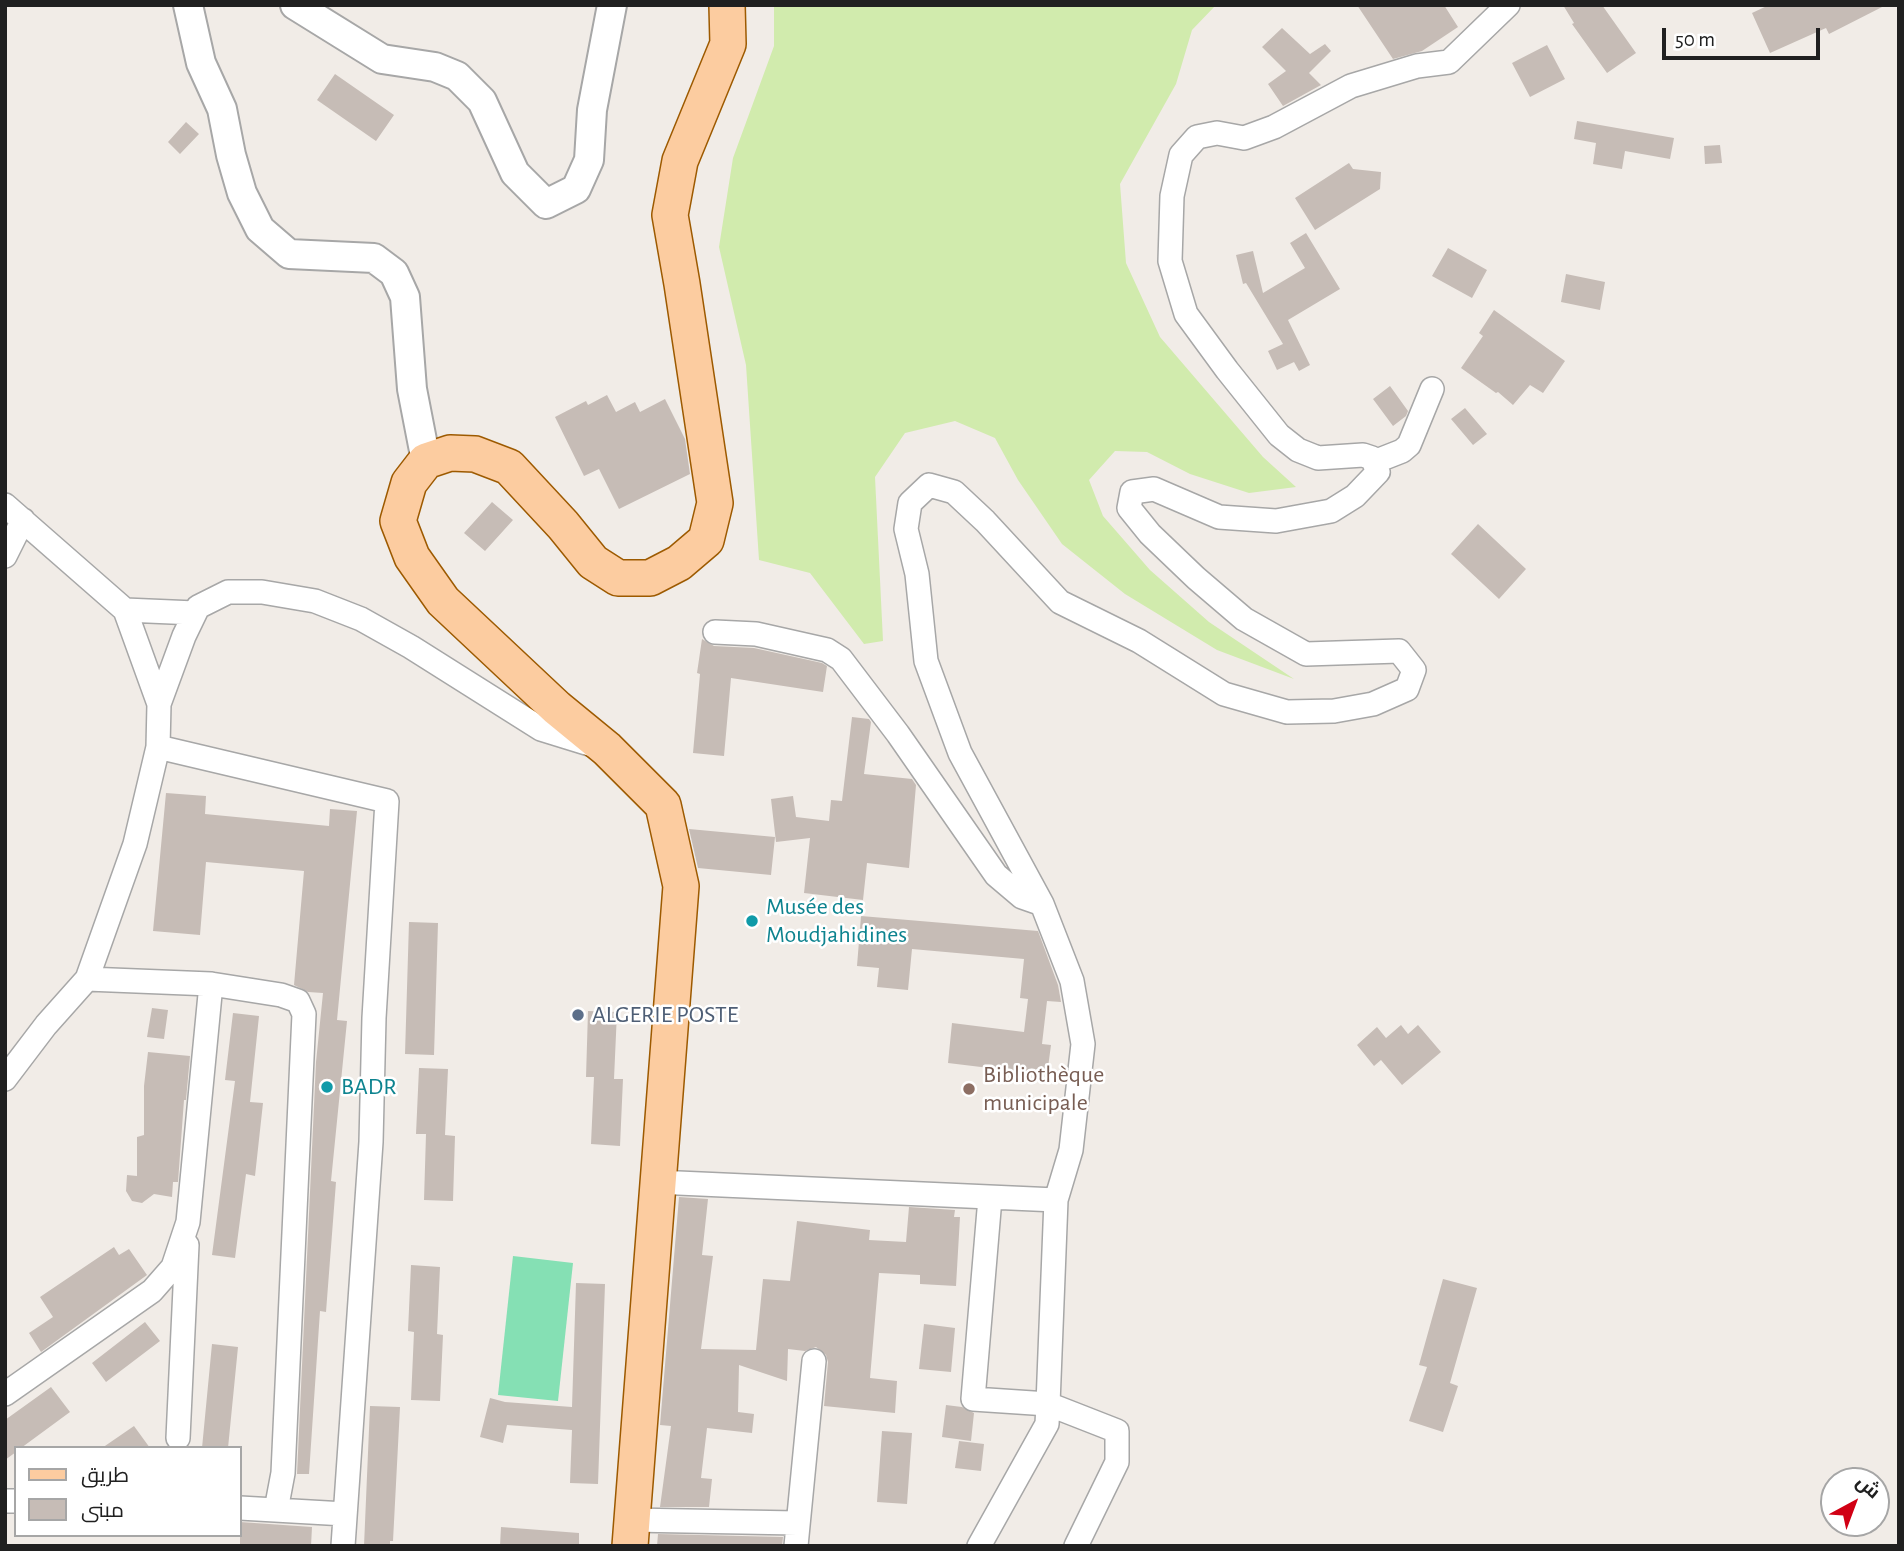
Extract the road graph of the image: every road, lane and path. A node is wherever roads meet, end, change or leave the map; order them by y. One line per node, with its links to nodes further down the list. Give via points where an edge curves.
1 (188, 5): 7 (street, via 201,63 222,109 242,193 260,229 289,254 374,258 394,273 405,297 412,389)
2 (295, 5): 3 (street, via 382,60 435,67 457,76 482,102 515,173 546,204 576,189 589,160 592,110)
3 (612, 5)
4 (727, 5): 7 (main road, via 728,44 680,161 670,215 715,503 706,540 679,563 650,578 618,578 593,562 509,467 475,454 450,453)
5 (1508, 5): 8 (street, via 1449,62 1417,66 1351,86 1244,138 1217,133 1197,137 1181,155 1172,196 1170,261 1186,314 1279,435 1298,450 1318,458 1363,455)
6 (1432, 389): 8 (street, via 1409,445)
7 (426, 461): 16 (main road, via 409,483 398,521 412,557 443,601 556,708)
8 (1374, 462): 17 (street, via 1378,472 1355,496 1331,511 1276,521 1219,517 1154,489 1132,492 1129,508 1150,534 1244,619 1306,654 1399,651 1415,670 1407,689 1373,704 1334,711 1287,712 1224,694 1139,642 1060,602 954,492 929,485 910,503 906,529 926,661 960,754)
9 (14, 513): 10 (street); 11 (street)
10 (5, 556)
11 (125, 610): 12 (street); 14 (street)
12 (195, 613): 14 (street); 16 (street, via 228,592 315,601 401,641 541,729)
13 (715, 632): 17 (street, via 756,634 827,650 841,659 996,875 1022,897)
14 (159, 704): 15 (street)
15 (158, 747): 18 (street, via 135,844); 31 (street, via 387,801 371,1142)
16 (607, 749): 21 (main road, via 663,805 681,886)
17 (1042, 904): 23 (street, via 1072,981 1083,1044 1071,1150)
18 (87, 979): 19 (street); 20 (street)
19 (211, 984): 24 (street); 30 (street, via 281,995 298,1002 304,1014 283,1473)
20 (5, 1079)
21 (656, 1182): 22 (street); 32 (main road)
22 (990, 1198): 23 (street); 27 (street, via 973,1399)
23 (1056, 1200): 27 (street)
24 (188, 1222): 26 (street, via 173,1267 152,1291); 28 (street)
25 (814, 1361): 33 (street)
26 (5, 1394)
27 (1048, 1404): 35 (street, via 1048,1424); 36 (street, via 1117,1431 1117,1462)
28 (178, 1438)
29 (242, 1508): 30 (street)
30 (276, 1510): 31 (street)
31 (345, 1514): 34 (street)
32 (630, 1533): 33 (street)
33 (796, 1535)
34 (343, 1546)
35 (979, 1546)
36 (1076, 1546)

